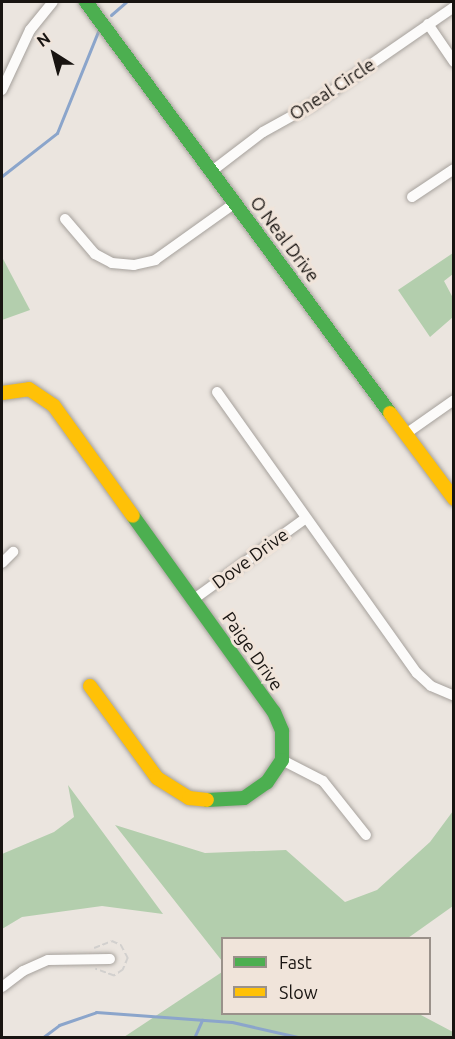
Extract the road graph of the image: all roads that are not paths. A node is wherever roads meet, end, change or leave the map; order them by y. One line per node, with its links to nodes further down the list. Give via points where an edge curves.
1 (53, 2): 6 (street, via 30,30)
2 (86, 2): 8 (street, O Neal Drive)
3 (453, 7): 4 (street, Oneal Circle)
4 (428, 24): 5 (street); 8 (street, Oneal Circle, via 312,105 263,132)
5 (453, 62)
6 (2, 90)
7 (453, 169): 9 (street)
8 (212, 171): 10 (street, O Neal Drive)
9 (412, 197)
10 (236, 203): 11 (street, via 168,252 134,266 95,254); 15 (street, O Neal Drive)
11 (65, 219)
12 (2, 393): 20 (street, Paige Drive, via 29,389 54,406)
13 (218, 393): 17 (street)
14 (453, 400): 15 (street)
15 (406, 433): 16 (street, O Neal Drive)
16 (453, 499)
17 (306, 518): 20 (street, Dove Drive); 22 (street, via 417,673 430,686)
18 (13, 552): 19 (street)
19 (2, 563)
20 (194, 598): 23 (street, Paige Drive, via 274,712 282,731)
21 (90, 686): 23 (street, via 157,778 189,798 219,802 244,798 267,782)
22 (453, 696)
23 (282, 760): 24 (street, via 323,781)
24 (366, 835)
25 (110, 959): 26 (street, via 48,960 23,970)
26 (2, 987)

